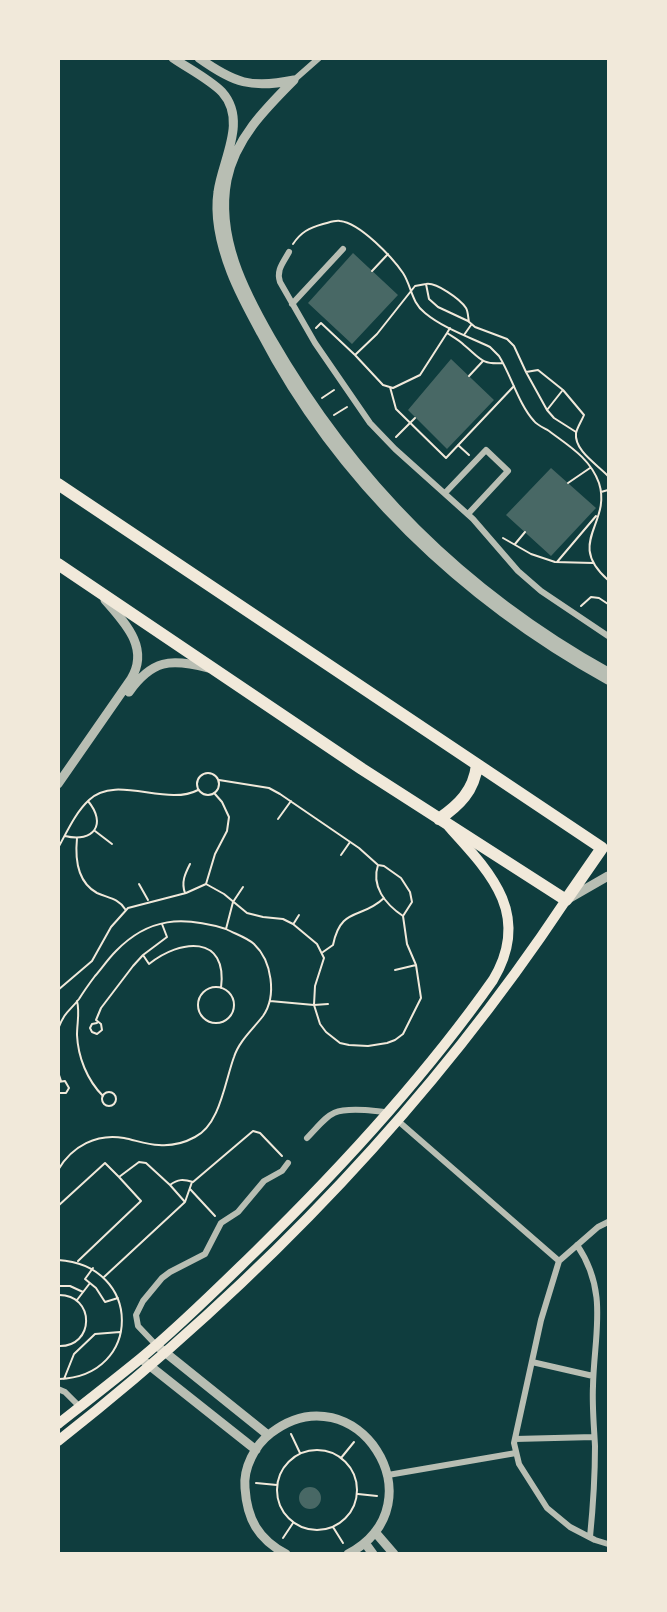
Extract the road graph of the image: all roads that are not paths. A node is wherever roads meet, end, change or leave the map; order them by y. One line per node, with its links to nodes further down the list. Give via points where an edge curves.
1 (173, 58): 16 (street, via 221,92 229,103 233,130 217,202 224,251 269,349 323,433 374,496 460,579 530,632)
2 (199, 58): 4 (street, via 239,82 271,84)
3 (319, 58): 4 (street)
4 (294, 80): 15 (street, via 255,122 238,149 224,201 230,248 266,330 323,422 407,521 485,591)
5 (343, 249): 7 (street)
6 (289, 252): 7 (street, via 278,275)
7 (292, 304): 9 (street, via 370,423)
8 (58, 484): 17 (main road)
9 (445, 493): 10 (street); 10 (street, via 486,450 508,471)
10 (468, 514): 13 (street, via 541,591)
11 (58, 564): 12 (main road)
12 (96, 589): 14 (main road); 18 (street, via 132,635 138,663)
13 (609, 636)
14 (216, 670): 19 (street, via 176,663 150,669); 20 (main road)
15 (609, 672)
16 (609, 680)
17 (477, 765): 20 (main road, via 466,796); 21 (main road)
18 (58, 784)
19 (58, 792)
20 (442, 821): 23 (main road); 24 (main road, via 502,895 507,934 499,970)
21 (605, 849): 23 (main road)
22 (609, 876): 23 (street)
23 (566, 900): 25 (main road, via 493,1003)
24 (387, 1112): 25 (street); 26 (street, via 336,1111); 31 (main road, via 272,1236)
25 (398, 1121): 30 (street); 32 (main road, via 297,1229)
26 (307, 1138)
27 (288, 1162): 31 (street, via 282,1171 264,1181 238,1212 221,1223 205,1254 162,1278 143,1301 136,1315 138,1326)
28 (609, 1222): 29 (street)
29 (578, 1245): 30 (street); 36 (street, via 591,1267 597,1295)
30 (559, 1261): 34 (street)
31 (156, 1345): 32 (street); 33 (main road)
32 (166, 1353): 35 (main road); 37 (street)
33 (141, 1358): 35 (street); 40 (main road)
34 (532, 1362): 36 (street); 44 (street)
35 (151, 1366): 39 (street); 45 (main road)
36 (593, 1376): 43 (street)
37 (202, 1382): 39 (street); 42 (street)
38 (58, 1389): 40 (street)
39 (190, 1397): 46 (street)
40 (80, 1407): 41 (main road)
41 (58, 1424)
42 (268, 1435): 46 (street); 48 (street, via 305,1417 329,1417 352,1425 370,1440 384,1460)
43 (594, 1437): 44 (street); 50 (street)
44 (515, 1439): 47 (street)
45 (58, 1441)
46 (256, 1450): 54 (street, via 244,1483 246,1507 256,1529)
47 (516, 1454): 48 (street); 50 (street, via 547,1508)
48 (388, 1475): 49 (street, via 388,1507)
49 (375, 1532): 51 (street); 56 (street)
50 (590, 1537): 52 (street)
51 (365, 1543): 53 (street); 55 (street)
52 (609, 1544)
53 (349, 1553)
54 (286, 1554)
55 (373, 1554)
56 (394, 1554)

